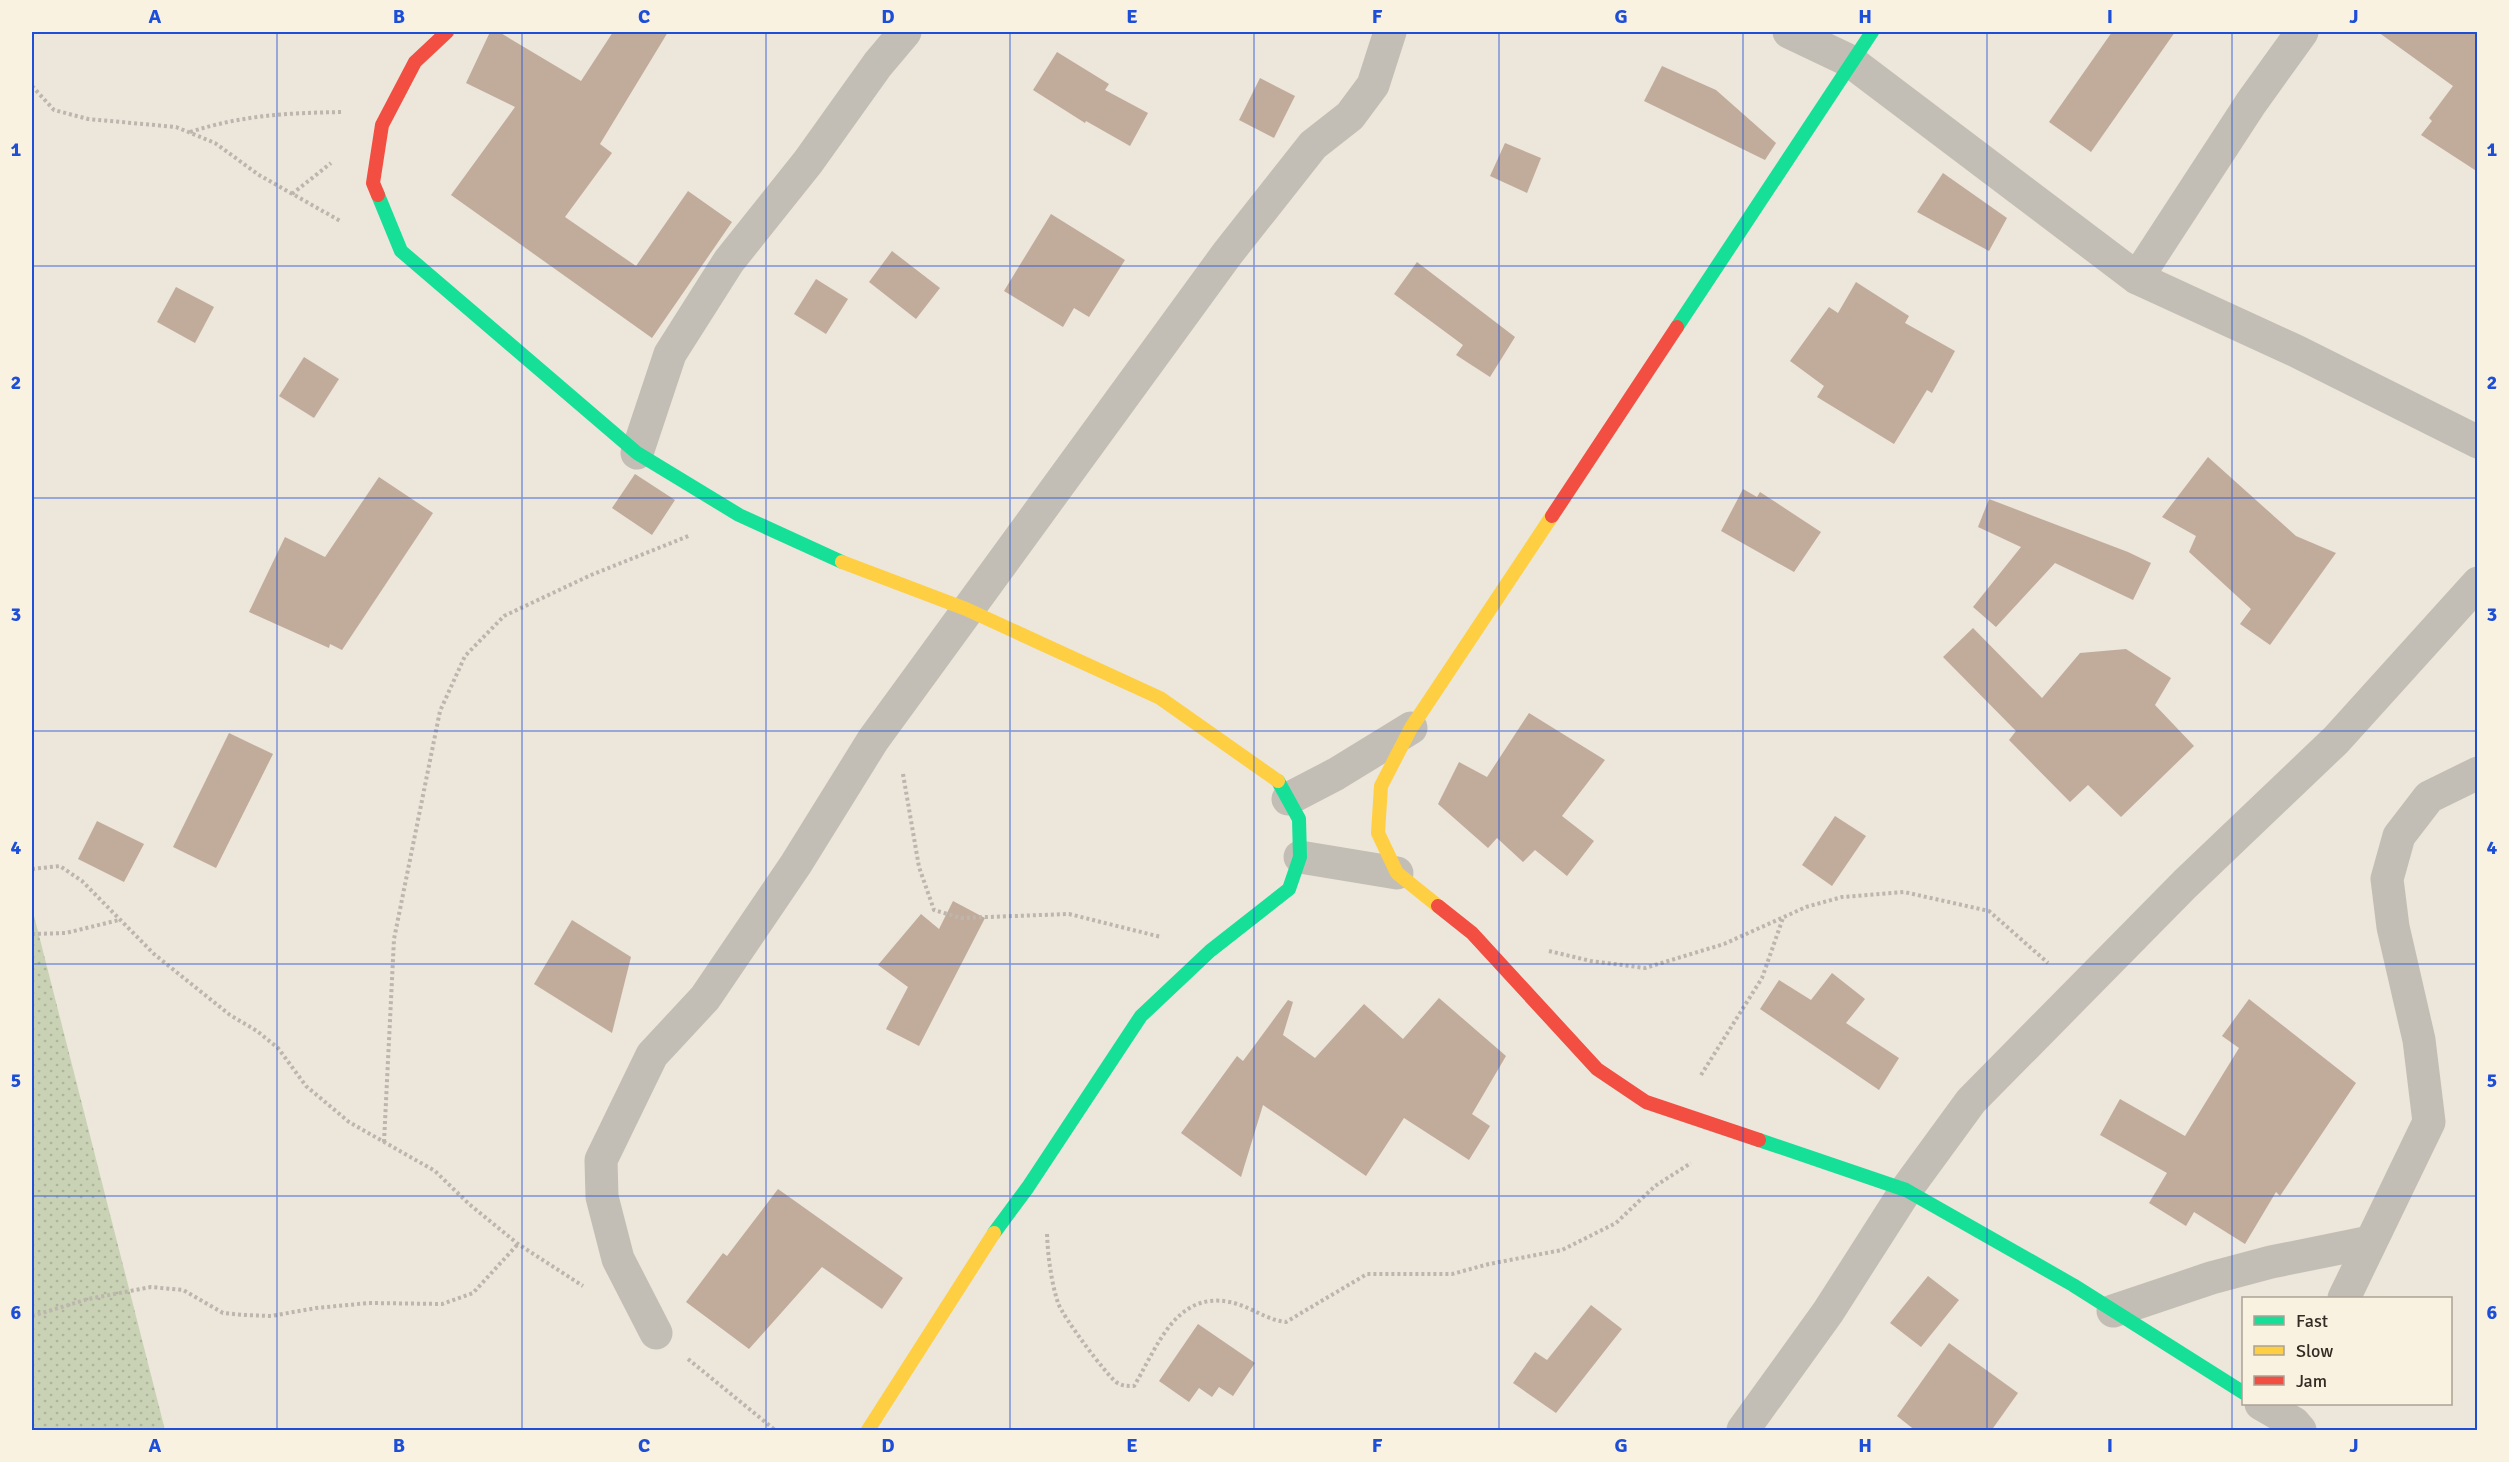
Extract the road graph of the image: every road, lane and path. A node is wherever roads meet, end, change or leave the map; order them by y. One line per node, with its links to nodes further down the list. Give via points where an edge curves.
1 (447, 32): 9 (street, via 415,62)
2 (904, 32): 14 (street, via 729,261 676,344)
3 (1390, 32): 17 (street, via 1373,85 1350,116 1312,145 1227,254)
4 (1789, 32): 7 (street)
5 (1872, 32): 7 (street)
6 (2302, 32): 12 (street)
7 (1850, 62): 12 (street); 19 (street)
8 (32, 86): 10 (path, via 54,110)
9 (382, 125): 10 (path, via 342,112 276,113); 11 (street, via 373,183)
10 (189, 132): 11 (path, via 215,143 259,176 330,216)
11 (401, 251): 14 (street)
12 (2137, 278): 13 (street, via 2296,351)
13 (2478, 442)
14 (637, 453): 15 (street)
15 (739, 516): 17 (street, via 850,566); 33 (path, via 591,575 504,616 465,656 440,711 394,939)
16 (2478, 583): 30 (street, via 2336,740 2185,884)
17 (966, 609): 18 (street); 21 (street, via 1160,698 1279,782)
18 (892, 713): 28 (path, via 919,867 934,910 961,918 1069,914); 42 (street, via 705,998 652,1055 601,1160 602,1197 618,1259)
19 (1411, 728): 21 (street); 24 (street, via 1381,786 1378,833)
20 (2478, 773): 36 (street, via 2429,797 2399,836 2387,879 2419,1040 2429,1122)
21 (1288, 800): 22 (street, via 1299,819)
22 (1300, 857): 24 (street); 28 (street, via 1289,890)
23 (32, 869): 26 (path, via 60,866 82,881)
24 (1397, 873): 31 (street, via 1472,933 1597,1069 1646,1102)
25 (1783, 917): 29 (path, via 1724,944 1645,968); 30 (path, via 1842,897 1904,892 1989,911); 31 (path, via 1762,978)
26 (120, 920): 27 (path, via 66,933); 33 (path, via 154,954 278,1048 306,1086 349,1122)
27 (32, 934)
28 (1210, 951): 34 (street, via 1141,1016)
29 (1548, 951)
30 (2081, 992): 35 (street, via 1971,1101)
31 (1680, 1112): 32 (street)
32 (1741, 1133): 34 (path, via 1655,1186 1616,1223 1562,1250 1452,1274 1367,1274 1286,1322 1272,1321 1231,1302 1209,1301 1189,1306 1170,1324 1134,1386 1116,1382 1058,1305 1049,1261); 35 (street)
33 (384, 1142): 37 (path, via 435,1171)
34 (1042, 1165): 47 (street, via 984,1247)
35 (1906, 1190): 40 (street); 48 (street, via 1828,1312)
36 (2370, 1242): 39 (street); 40 (street, via 2211,1278)
37 (518, 1244): 38 (path); 41 (path, via 473,1293 442,1304 369,1303 262,1316 223,1313 183,1290 151,1287 88,1299)
38 (587, 1289)
39 (2345, 1297)
40 (2114, 1311): 43 (street)
41 (32, 1316)
42 (656, 1333): 46 (path)
43 (2242, 1392)
44 (2264, 1405): 45 (street)
45 (2299, 1419)
46 (776, 1431)
47 (868, 1431)
48 (1743, 1431)

